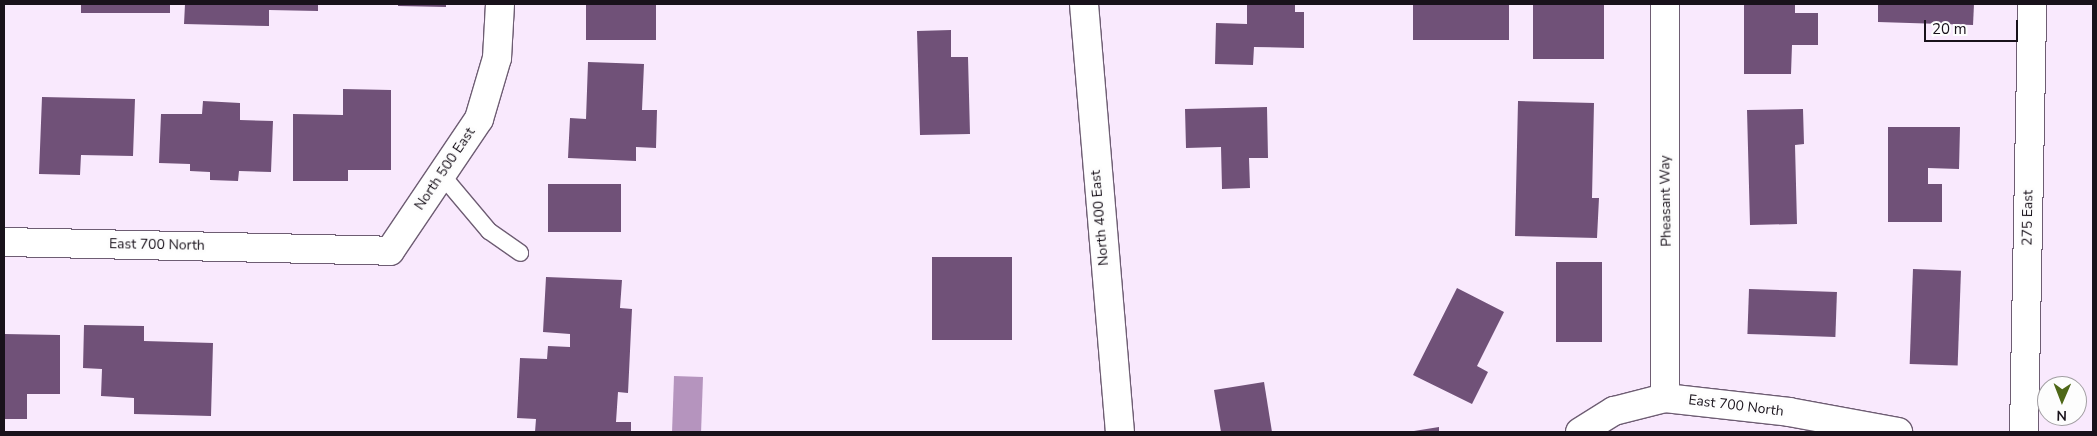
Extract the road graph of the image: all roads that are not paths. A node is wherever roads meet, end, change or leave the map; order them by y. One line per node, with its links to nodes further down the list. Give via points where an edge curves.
1 (500, 4): 5 (street, North 500 East, via 497,58 479,119)
2 (1084, 4): 10 (street, North 400 East)
3 (1665, 4): 9 (street, Pheasant Way)
4 (2032, 4): 13 (street, 275 East)
5 (442, 174): 7 (street, North 500 East, via 390,251); 8 (lane, via 489,231)
6 (4, 242): 7 (street, East 700 North)
7 (310, 248)
8 (520, 253)
9 (1664, 398): 11 (street, East 700 North, via 1614,411); 12 (street, East 700 North, via 1790,412)
10 (1120, 432)
11 (1580, 432)
12 (1898, 432)
13 (2024, 432)

